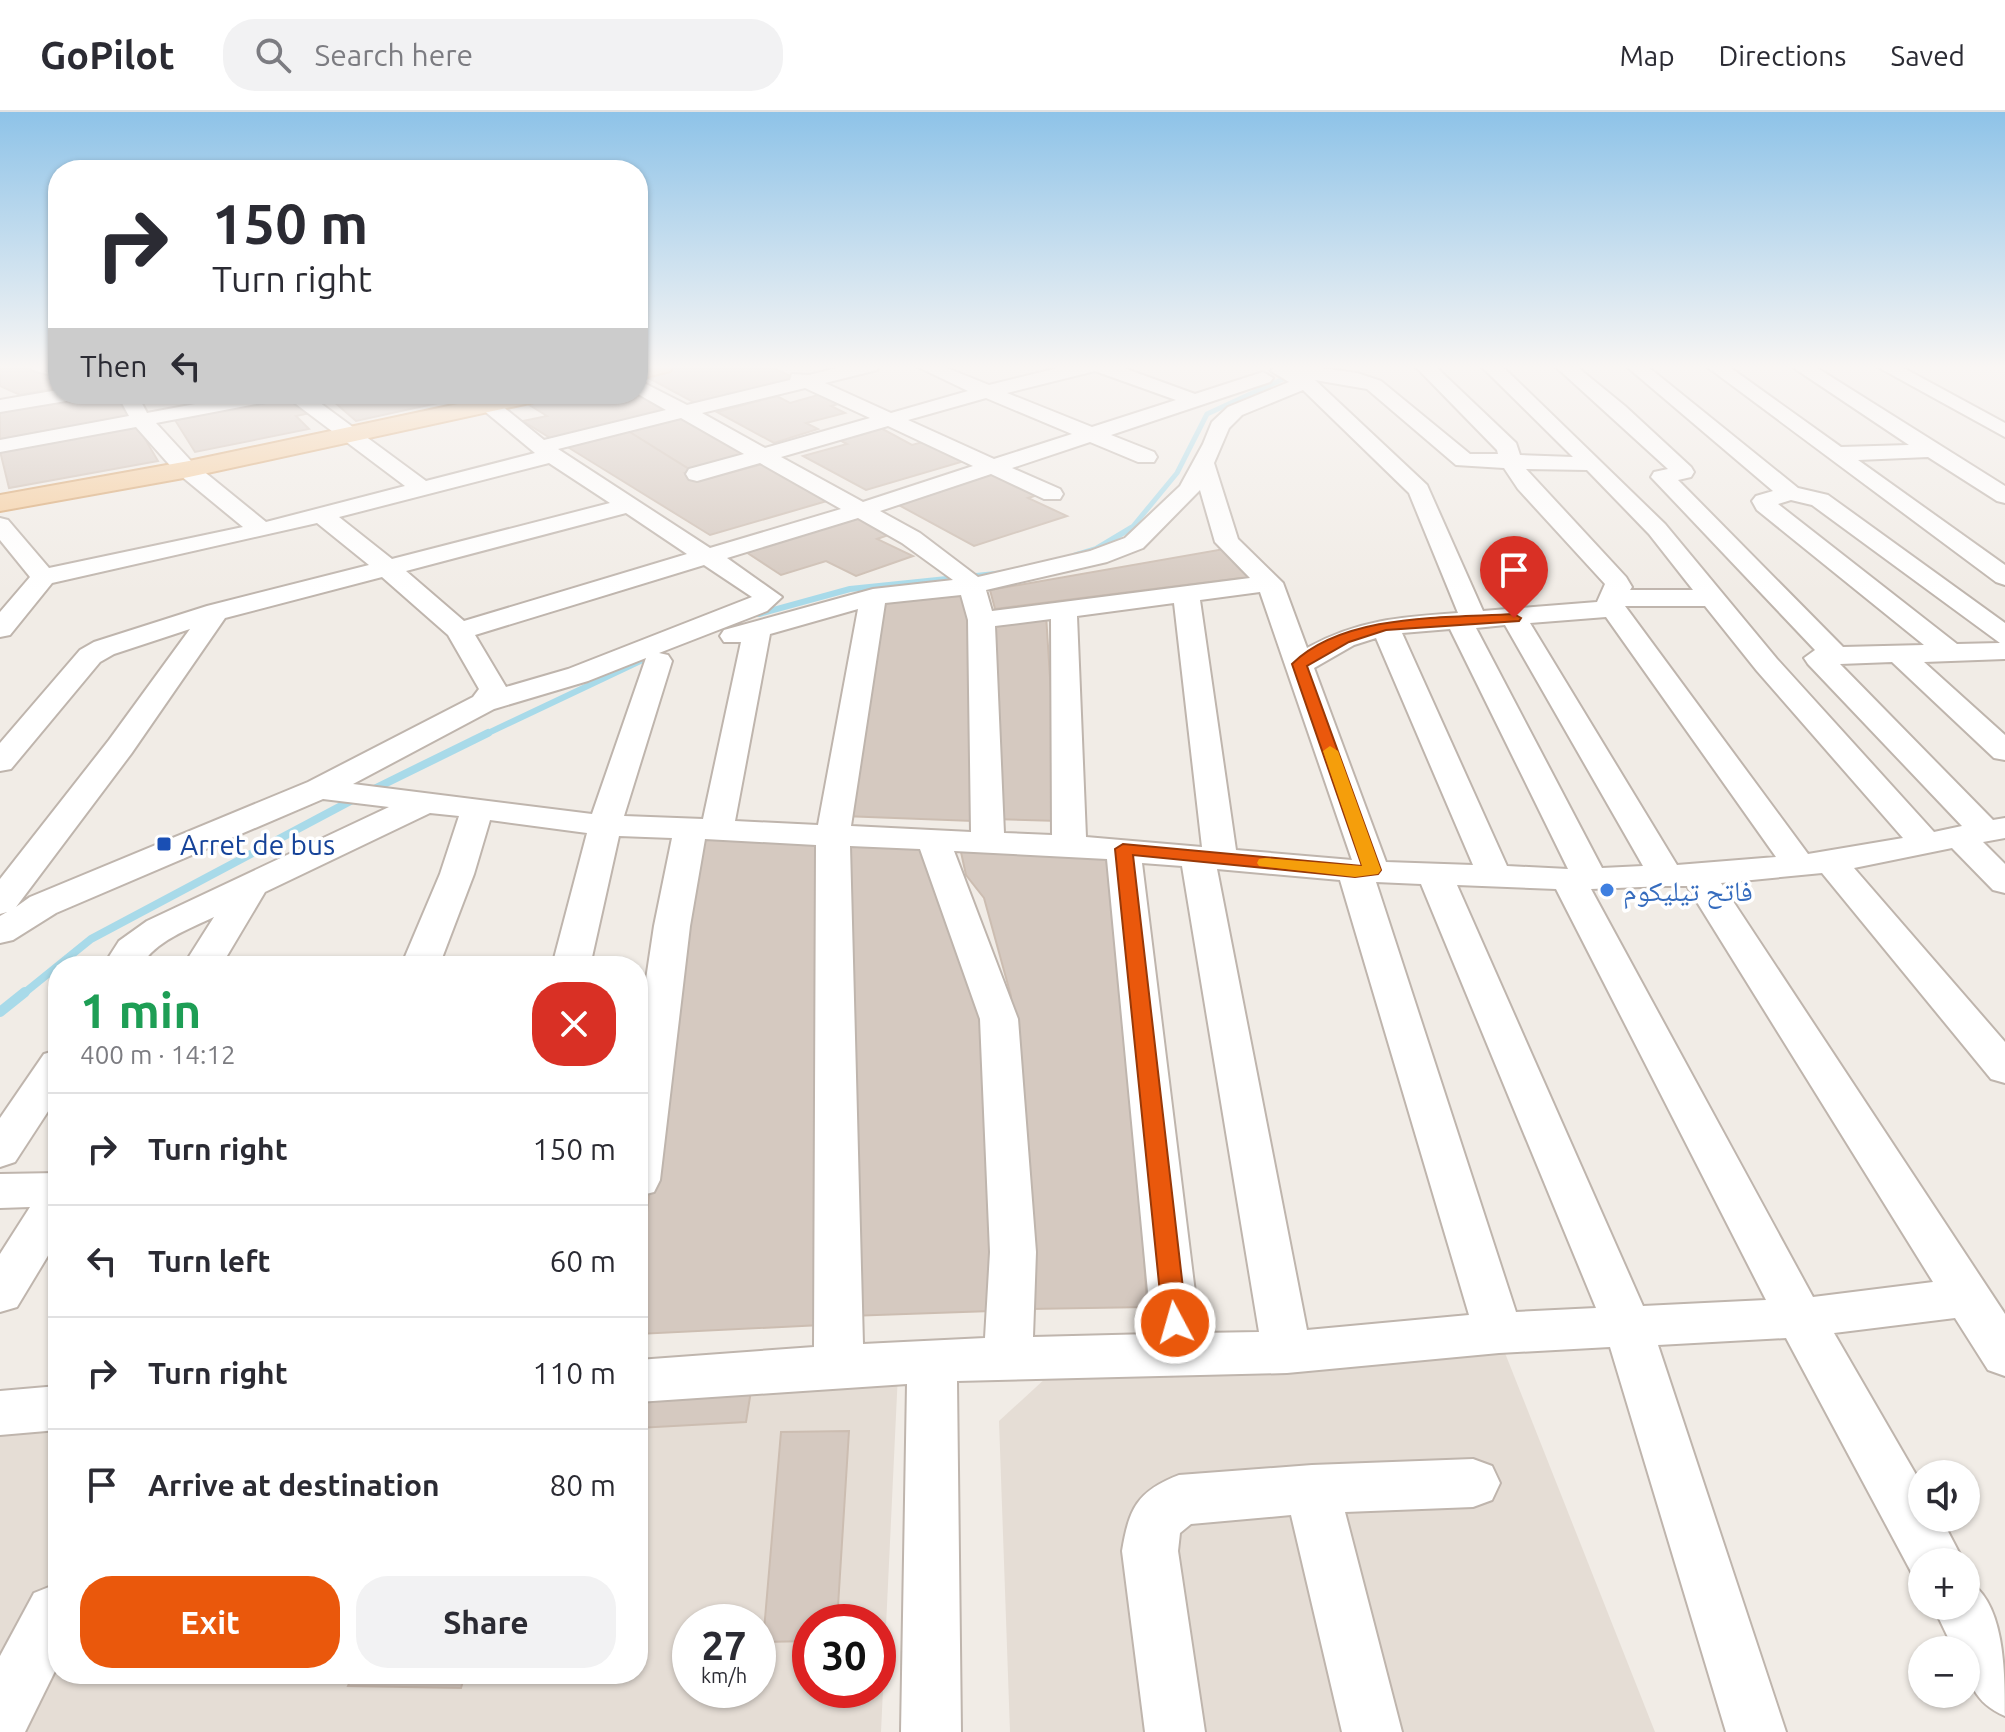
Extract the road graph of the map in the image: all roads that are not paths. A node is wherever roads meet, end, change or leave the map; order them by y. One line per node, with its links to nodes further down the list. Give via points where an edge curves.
1 (25, 442): 21 (street)
2 (161, 442): 30 (street)
3 (311, 442): 30 (main road)
4 (358, 442): 34 (street)
5 (537, 442): 23 (street)
6 (579, 442): 23 (street)
7 (735, 442): 25 (street)
8 (814, 442): 25 (street)
9 (940, 442): 29 (street)
10 (1066, 442): 29 (street)
11 (1109, 442): 26 (street)
12 (1213, 442): 28 (street)
13 (1368, 442): 58 (street, via 1419,490)
14 (1445, 442): 27 (street, via 1462,459)
15 (1501, 442): 27 (street)
16 (1569, 442): 31 (street)
17 (1651, 442): 33 (street, via 1683,472)
18 (1727, 442): 35 (street)
19 (1819, 442): 24 (street)
20 (1921, 442): 22 (street)
21 (0, 446)
22 (1934, 450): 24 (street); 37 (street)
23 (546, 451): 34 (street); 39 (street)
24 (1836, 454): 48 (street)
25 (761, 456): 32 (street); 40 (street)
26 (1146, 457)
27 (1510, 461): 31 (street); 54 (street, via 1617,582)
28 (1204, 464): 49 (street, via 1227,542); 53 (street, via 1189,490 1134,543)
29 (991, 465): 36 (street); 40 (street)
30 (186, 468): 38 (main road); 43 (street)
31 (1600, 471): 33 (street); 52 (street, via 1657,529)
32 (697, 474)
33 (1662, 477): 66 (street)
34 (423, 489): 41 (street)
35 (1790, 493): 63 (street, via 1820,500); 64 (street, via 1769,498 1765,505)
36 (1052, 494)
37 (2005, 496)
38 (0, 502)
39 (631, 505): 45 (street); 46 (street)
40 (861, 510): 45 (street); 53 (street, via 947,562)
41 (321, 515): 43 (street); 46 (street)
42 (0, 525): 44 (street)
43 (262, 530): 47 (street)
44 (9, 550): 47 (street)
45 (707, 558): 62 (street); 69 (street, via 769,597)
46 (385, 569): 56 (street); 62 (street)
47 (43, 577): 61 (street)
48 (2005, 577)
49 (1270, 583): 50 (street); 68 (street)
50 (1186, 595): 55 (street); 84 (street)
51 (873, 597): 53 (street); 60 (street); 79 (street)
52 (1712, 598): 54 (street); 78 (street, via 1767,665)
53 (977, 603): 55 (street); 81 (street)
54 (1612, 603): 57 (street); 85 (street)
55 (1064, 610): 82 (street)
56 (216, 612): 72 (street, via 126,639 90,656); 93 (street)
57 (1514, 618): 58 (street); 88 (street)
58 (1467, 620): 59 (street); 90 (street)
59 (1385, 626): 68 (street, via 1344,639); 89 (street)
60 (758, 628): 67 (street); 77 (street)
61 (0, 629)
62 (459, 631): 70 (street, via 493,689)
63 (2001, 650): 64 (street)
64 (1950, 652): 65 (street)
65 (1899, 654): 66 (street); 71 (street)
66 (1835, 655): 78 (street, via 1818,660)
67 (658, 661): 69 (street); 76 (street)
68 (1300, 664): 86 (street)
69 (578, 675): 70 (street)
70 (484, 703): 73 (street)
71 (2005, 751)
72 (0, 762)
73 (319, 789): 74 (street); 94 (street)
74 (426, 802): 75 (street); 92 (street)
75 (477, 810): 76 (street); 98 (street)
76 (605, 825): 77 (street); 99 (street)
77 (704, 830): 79 (street); 102 (street, via 665,969)
78 (1969, 835): 85 (street); 91 (street)
79 (833, 836): 80 (street); 117 (street)
80 (933, 840): 81 (street); 115 (street, via 999,1019 1013,1252)
81 (988, 843): 82 (street)
82 (1069, 846): 83 (street)
83 (1123, 849): 84 (street); 113 (street)
84 (1208, 857): 86 (street); 112 (street)
85 (1815, 863): 88 (street); 100 (street)
86 (1364, 871): 87 (street); 111 (street)
87 (1435, 875): 89 (street); 110 (street)
88 (1682, 876): 90 (street); 108 (street)
89 (1495, 877): 90 (street)
90 (1579, 879): 109 (street)
91 (2005, 883)
92 (250, 888): 96 (street, via 143,939); 97 (street)
93 (0, 904): 94 (street)
94 (43, 905): 95 (street)
95 (0, 932)
96 (128, 956)
97 (208, 956)
98 (424, 956)
99 (573, 956)
100 (2005, 1069)
101 (48, 1079): 103 (street)
102 (648, 1102)
103 (0, 1151)
104 (48, 1190): 105 (street)
105 (0, 1191)
106 (48, 1217): 107 (street)
107 (0, 1293)
108 (1966, 1297): 109 (street); 114 (street)
109 (1800, 1318): 110 (street); 123 (street)
110 (1628, 1326): 111 (street); 131 (street)
111 (1499, 1333): 112 (street)
112 (1287, 1352): 113 (street)
113 (1178, 1354): 115 (street)
114 (2005, 1355)
115 (1008, 1358): 116 (street)
116 (932, 1363): 117 (street); 128 (street)
117 (839, 1366): 118 (street)
118 (648, 1380)
119 (48, 1409): 120 (street)
120 (0, 1413)
121 (1473, 1483): 122 (street)
122 (1312, 1489): 129 (street, via 1179,1500 1154,1521 1150,1551); 130 (street)
123 (1928, 1548)
124 (1969, 1620): 126 (street)
125 (48, 1625): 127 (street)
126 (2005, 1686)
127 (0, 1717)
128 (931, 1732)
129 (1175, 1732)
130 (1372, 1732)
131 (1756, 1732)

